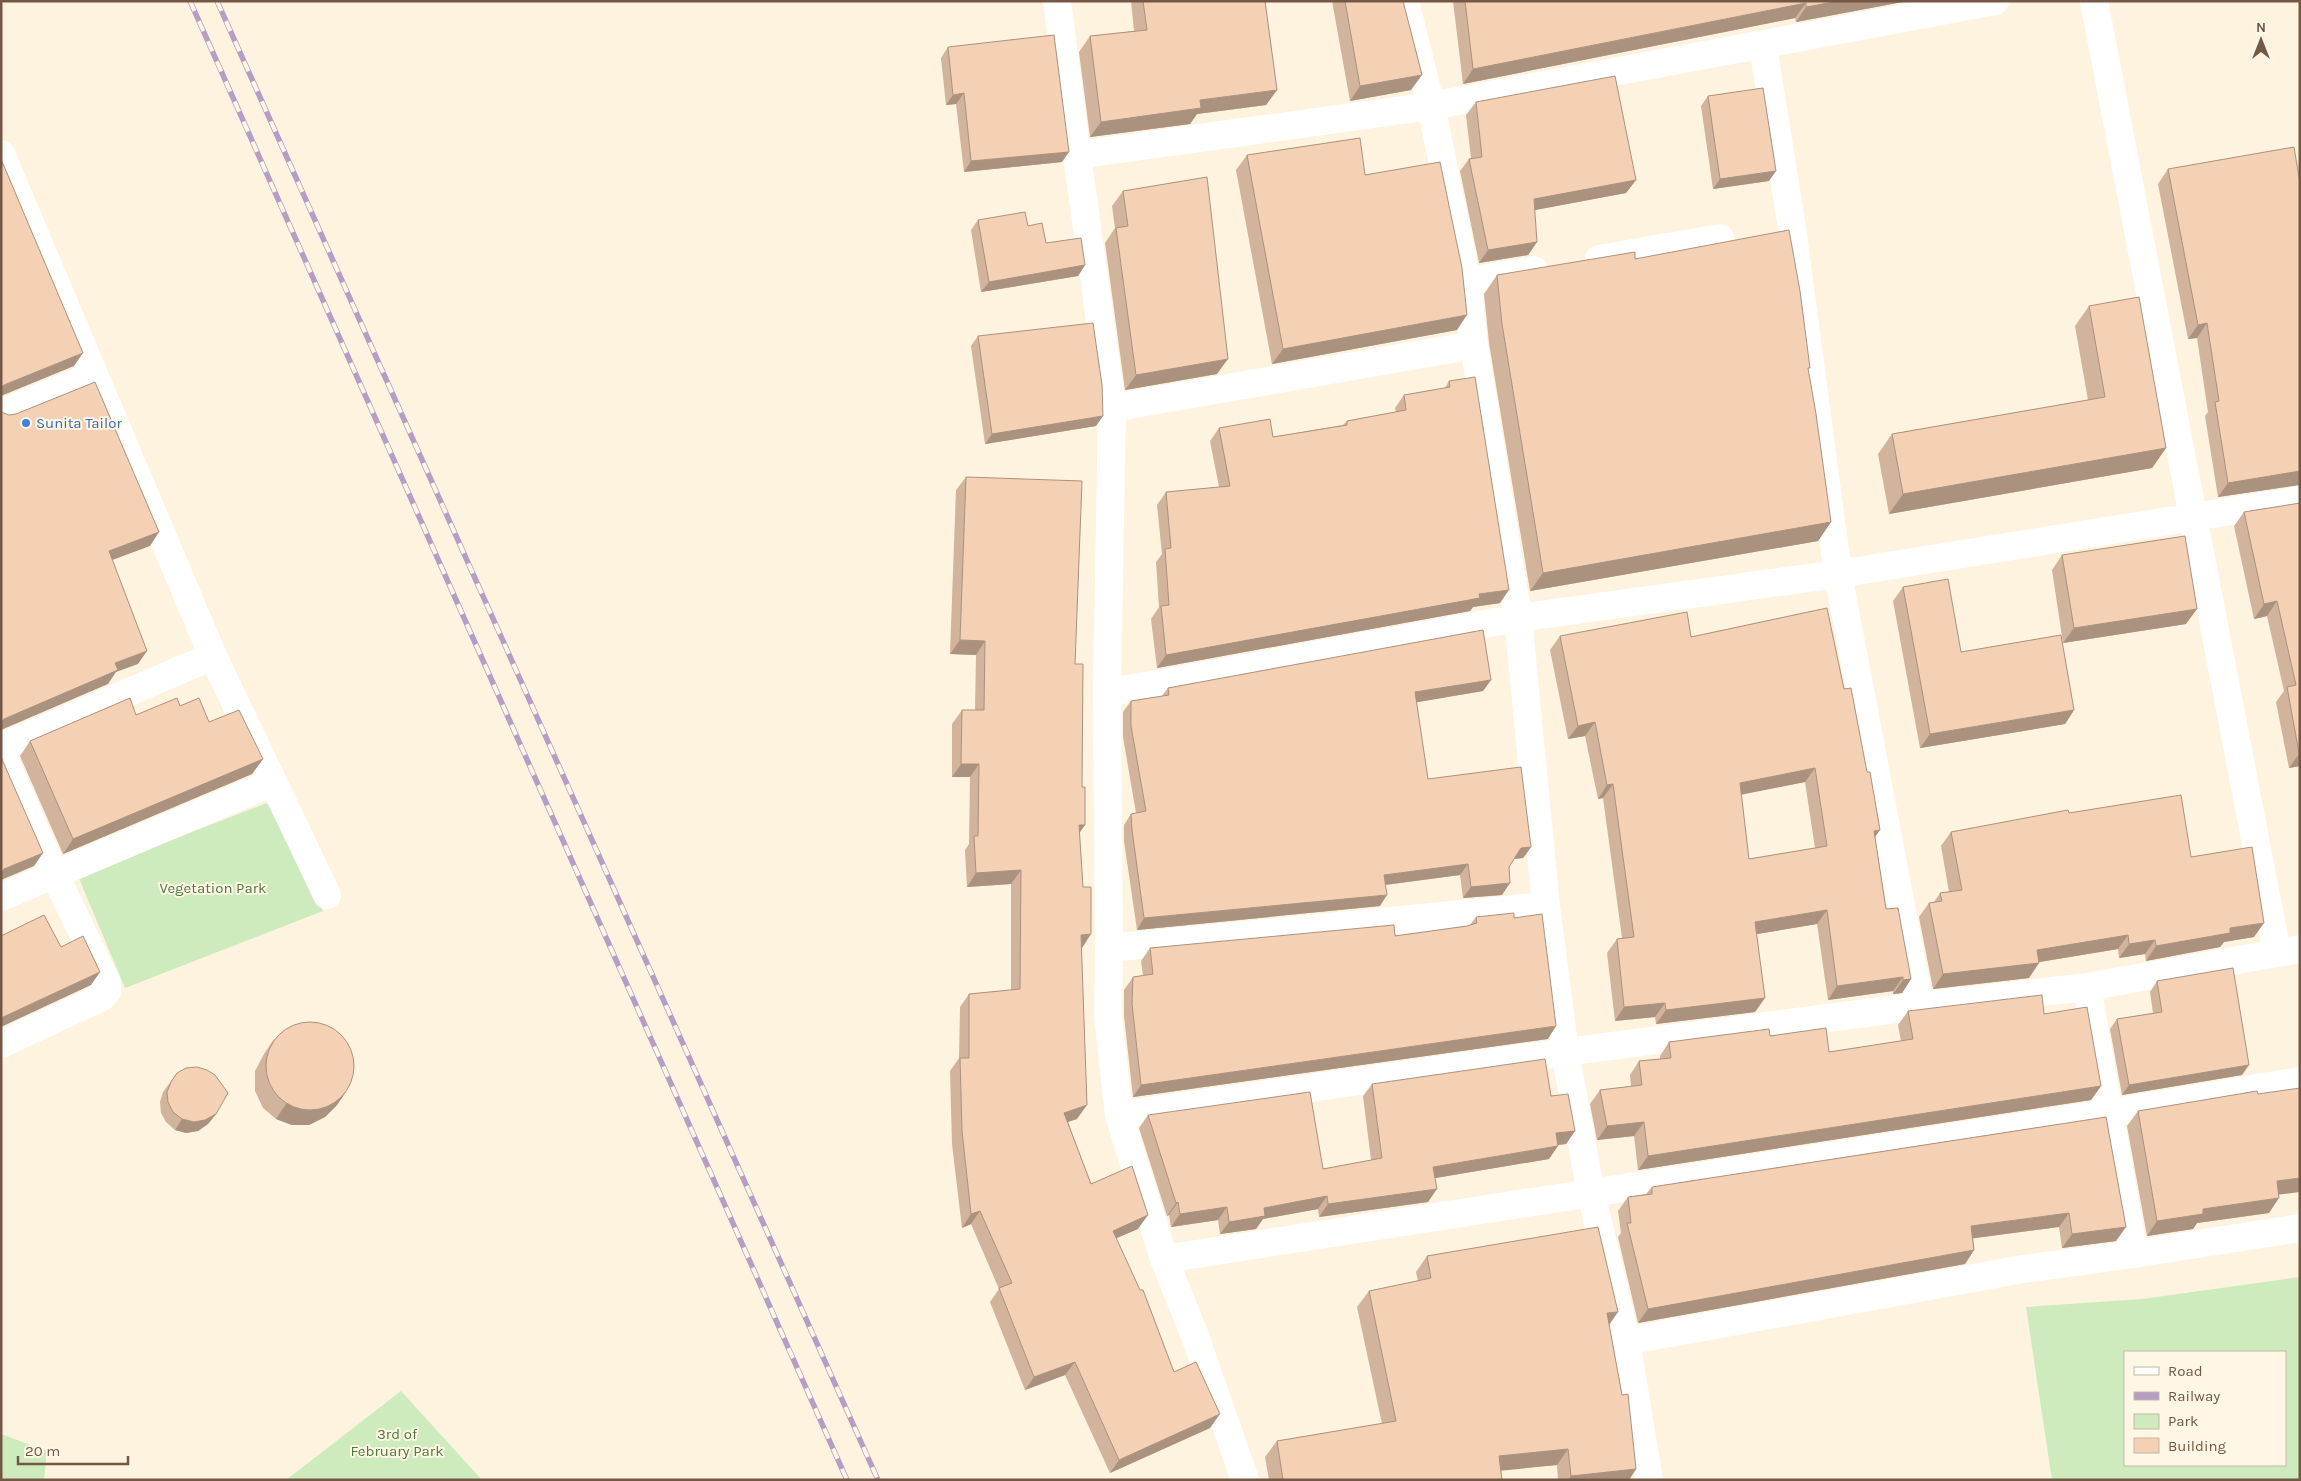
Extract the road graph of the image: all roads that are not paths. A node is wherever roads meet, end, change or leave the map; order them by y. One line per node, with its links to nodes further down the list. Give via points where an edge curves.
1 (1056, 1): 8 (street)
2 (1405, 1): 6 (street)
3 (1995, 1): 5 (street)
4 (2094, 1): 16 (street)
5 (1763, 46): 6 (street); 17 (street, via 1792,228)
6 (1431, 106): 8 (street); 10 (street)
7 (1, 154): 12 (street)
8 (1077, 155): 13 (street)
9 (1720, 238): 10 (street)
10 (1466, 282): 11 (street)
11 (1474, 345): 13 (street); 18 (street)
12 (94, 375): 14 (street); 19 (street)
13 (1112, 408): 20 (street)
14 (1, 412)
15 (2300, 500): 16 (street)
16 (2194, 518): 17 (street); 29 (street)
17 (1838, 574): 18 (street); 31 (street)
18 (1518, 618): 20 (street); 27 (street)
19 (213, 656): 21 (street); 23 (street)
20 (1106, 693): 28 (street)
21 (1, 746)
22 (1, 752): 24 (street)
23 (273, 782): 24 (street); 25 (street)
24 (54, 873): 26 (street); 32 (street, via 107,983 107,991 102,997)
25 (327, 895)
26 (1, 897)
27 (1546, 906): 28 (street); 33 (street)
28 (1109, 948): 36 (street, via 1108,1017)
29 (2288, 951): 30 (street)
30 (2087, 987): 31 (street); 35 (street)
31 (1920, 1006): 33 (street)
32 (1, 1044)
33 (1565, 1052): 36 (street); 37 (street)
34 (2300, 1081): 35 (street)
35 (2108, 1112): 37 (street); 39 (street)
36 (1119, 1115): 40 (street)
37 (1591, 1193): 40 (street); 41 (street)
38 (2300, 1228): 39 (street)
39 (2134, 1254): 41 (street, via 2023,1269)
40 (1164, 1259): 42 (street, via 1195,1336)
41 (1626, 1341): 43 (street)
42 (1245, 1480)
43 (1649, 1480)

